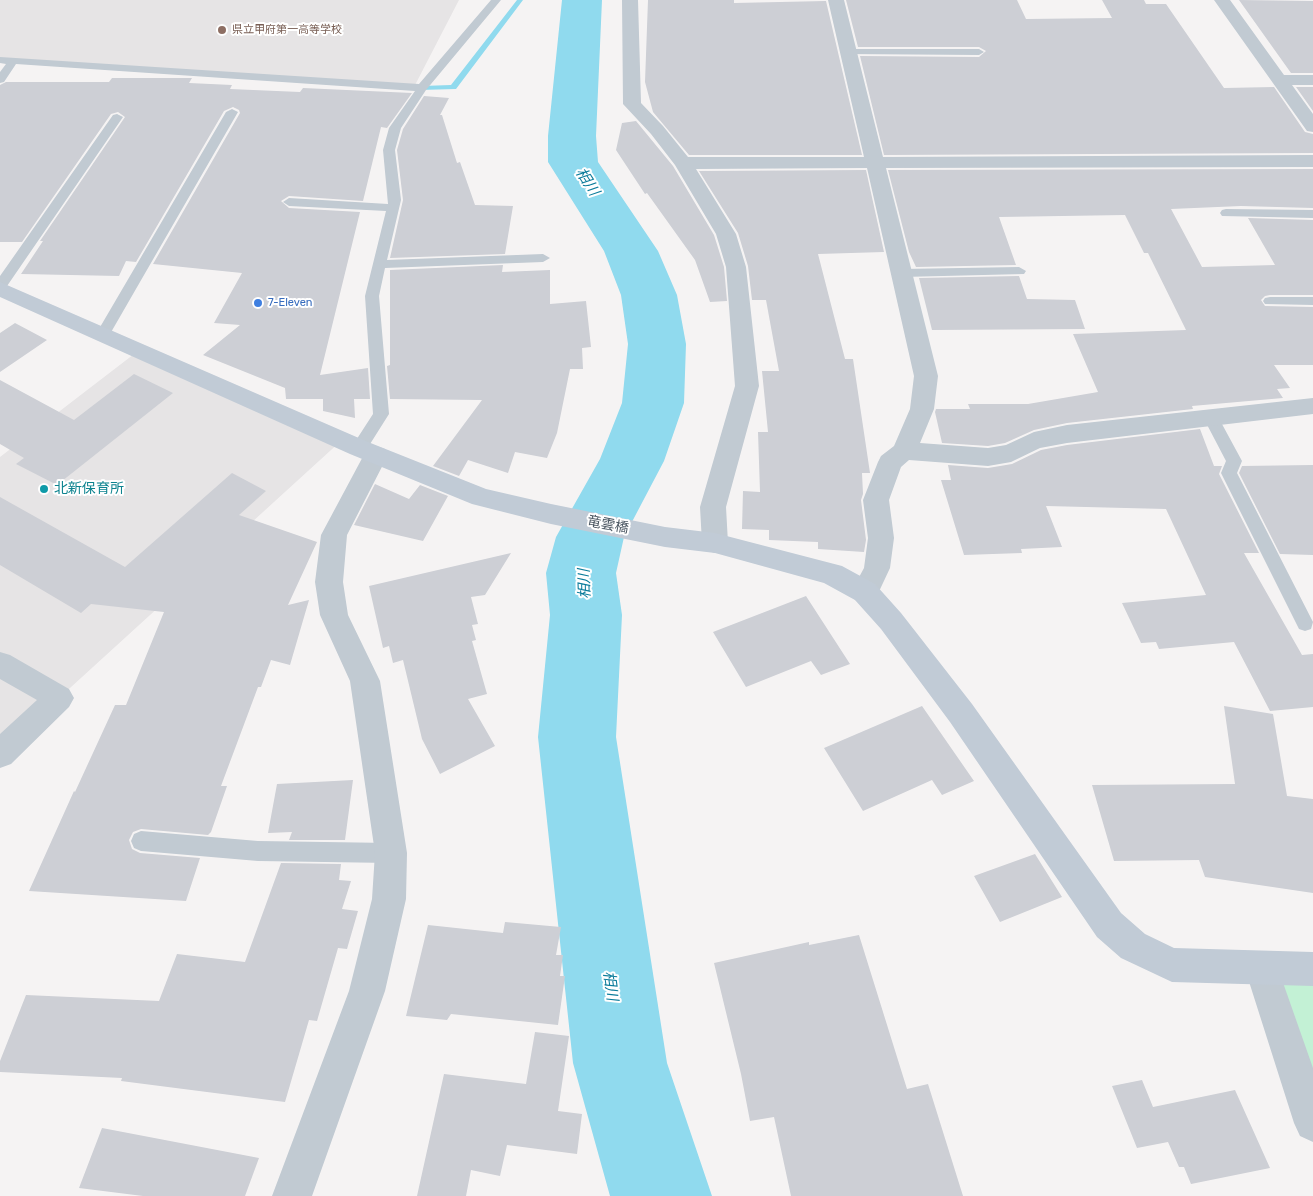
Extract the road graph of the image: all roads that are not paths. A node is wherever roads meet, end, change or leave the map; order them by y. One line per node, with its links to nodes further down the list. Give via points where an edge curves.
1 (496, 0): 12 (lane)
2 (630, 0): 17 (street, via 632,104)
3 (836, 0): 5 (street)
4 (1222, 0): 10 (street)
5 (848, 52): 6 (lane); 18 (street)
6 (979, 52)
7 (0, 60): 8 (lane)
8 (13, 61): 9 (lane); 12 (lane)
9 (0, 80)
10 (1280, 80): 11 (street); 15 (street)
11 (1313, 80)
12 (422, 88): 20 (lane, via 396,128 389,150 395,200)
13 (232, 112): 30 (lane)
14 (117, 117): 27 (lane)
15 (1313, 126)
16 (1313, 161): 18 (street)
17 (683, 163): 18 (street); 35 (street, via 726,234 736,267 743,327 747,386 713,507)
18 (874, 163): 26 (street)
19 (289, 202): 20 (lane)
20 (393, 208): 24 (lane)
21 (1226, 213): 22 (lane)
22 (1313, 214)
23 (543, 258): 24 (lane)
24 (380, 264): 33 (lane, via 372,296 381,414)
25 (1019, 272): 26 (lane)
26 (902, 273): 34 (street, via 926,376 922,409)
27 (0, 287): 30 (street, 竜雲橋)
28 (1270, 301): 29 (lane)
29 (1313, 301)
30 (103, 334): 33 (street, 竜雲橋)
31 (1313, 406): 32 (street)
32 (1211, 417): 34 (street, via 1067,434 1034,441 1011,454 988,457); 37 (lane, via 1234,461 1229,473)
33 (368, 451): 35 (street, 竜雲橋, via 481,497 665,537); 41 (street, via 334,535 329,582 334,615 365,681)
34 (904, 451): 36 (street, via 890,462 876,500 881,538 877,568)
35 (715, 543): 36 (street, 竜雲橋, via 832,574)
36 (865, 592): 42 (street, 竜雲橋, via 891,621 960,713 1108,925 1133,946 1172,965)
37 (1306, 624)
38 (0, 664): 39 (street, via 58,698)
39 (0, 754)
40 (140, 841): 41 (lane, via 258,851)
41 (391, 853): 45 (street, via 389,899 367,992)
42 (1262, 969): 43 (street, 竜雲橋); 44 (street)
43 (1313, 969)
44 (1313, 1123)
45 (292, 1196)

